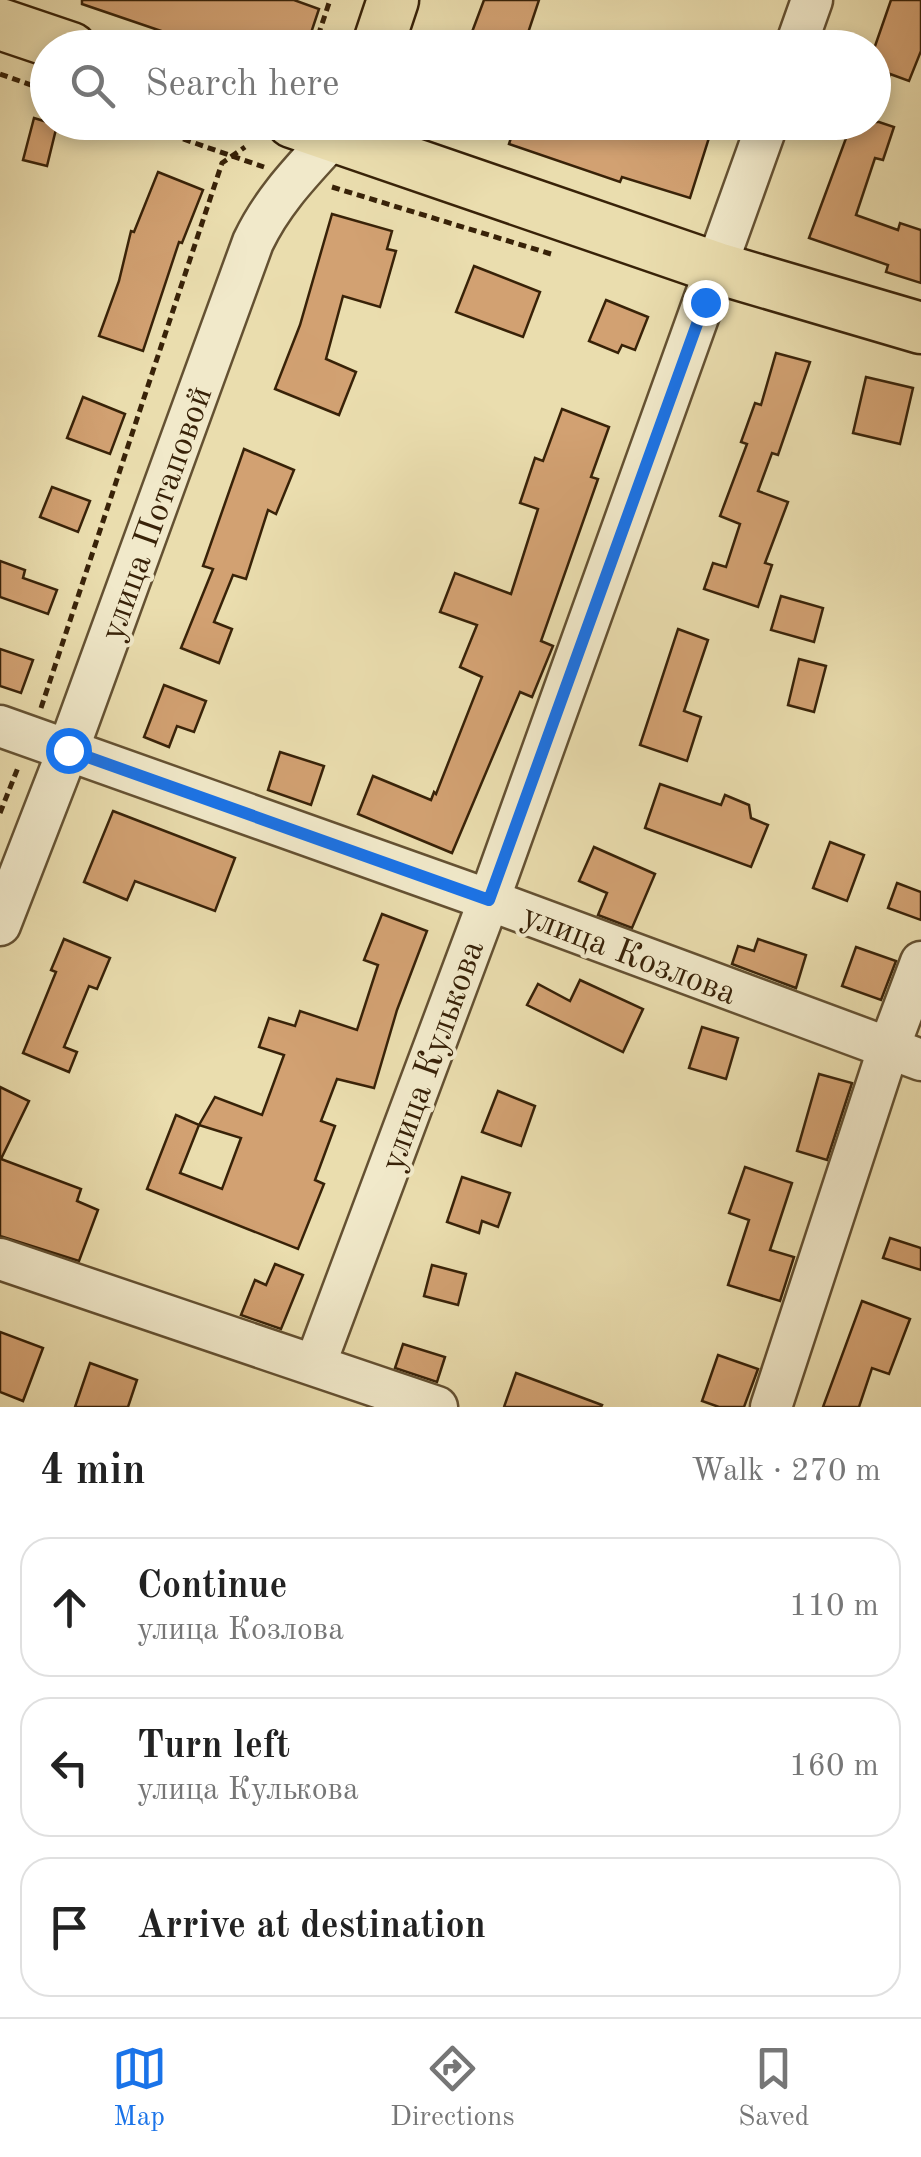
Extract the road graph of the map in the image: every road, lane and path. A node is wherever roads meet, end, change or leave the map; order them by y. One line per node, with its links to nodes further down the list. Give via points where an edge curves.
1 (330, 0): 5 (path)
2 (393, 0): 6 (main road)
3 (812, 0): 7 (street)
4 (0, 24): 8 (main road)
5 (320, 30)
6 (382, 30)
7 (801, 30)
8 (30, 34)
9 (0, 74): 10 (path)
10 (30, 85)
11 (183, 140): 16 (path)
12 (316, 140): 17 (street, улица Потаповой)
13 (359, 140): 19 (main road)
14 (762, 140): 19 (street, улица Кулькова)
15 (245, 148): 16 (path)
16 (230, 157): 17 (path); 21 (path, via 222,163)
17 (296, 176): 18 (path); 21 (street, улица Потаповой, via 253,242)
18 (556, 256)
19 (717, 268): 20 (main road); 23 (street, улица Кулькова)
20 (921, 328)
21 (33, 738): 22 (path); 23 (street, улица Козлова); 24 (street, улица Потаповой)
22 (0, 813)
23 (489, 900): 26 (street, улица Козлова); 28 (street, улица Кулькова)
24 (0, 924)
25 (921, 962): 26 (street)
26 (905, 1054): 30 (street)
27 (0, 1259): 28 (street)
28 (315, 1366): 29 (street)
29 (437, 1407)
30 (771, 1407)

